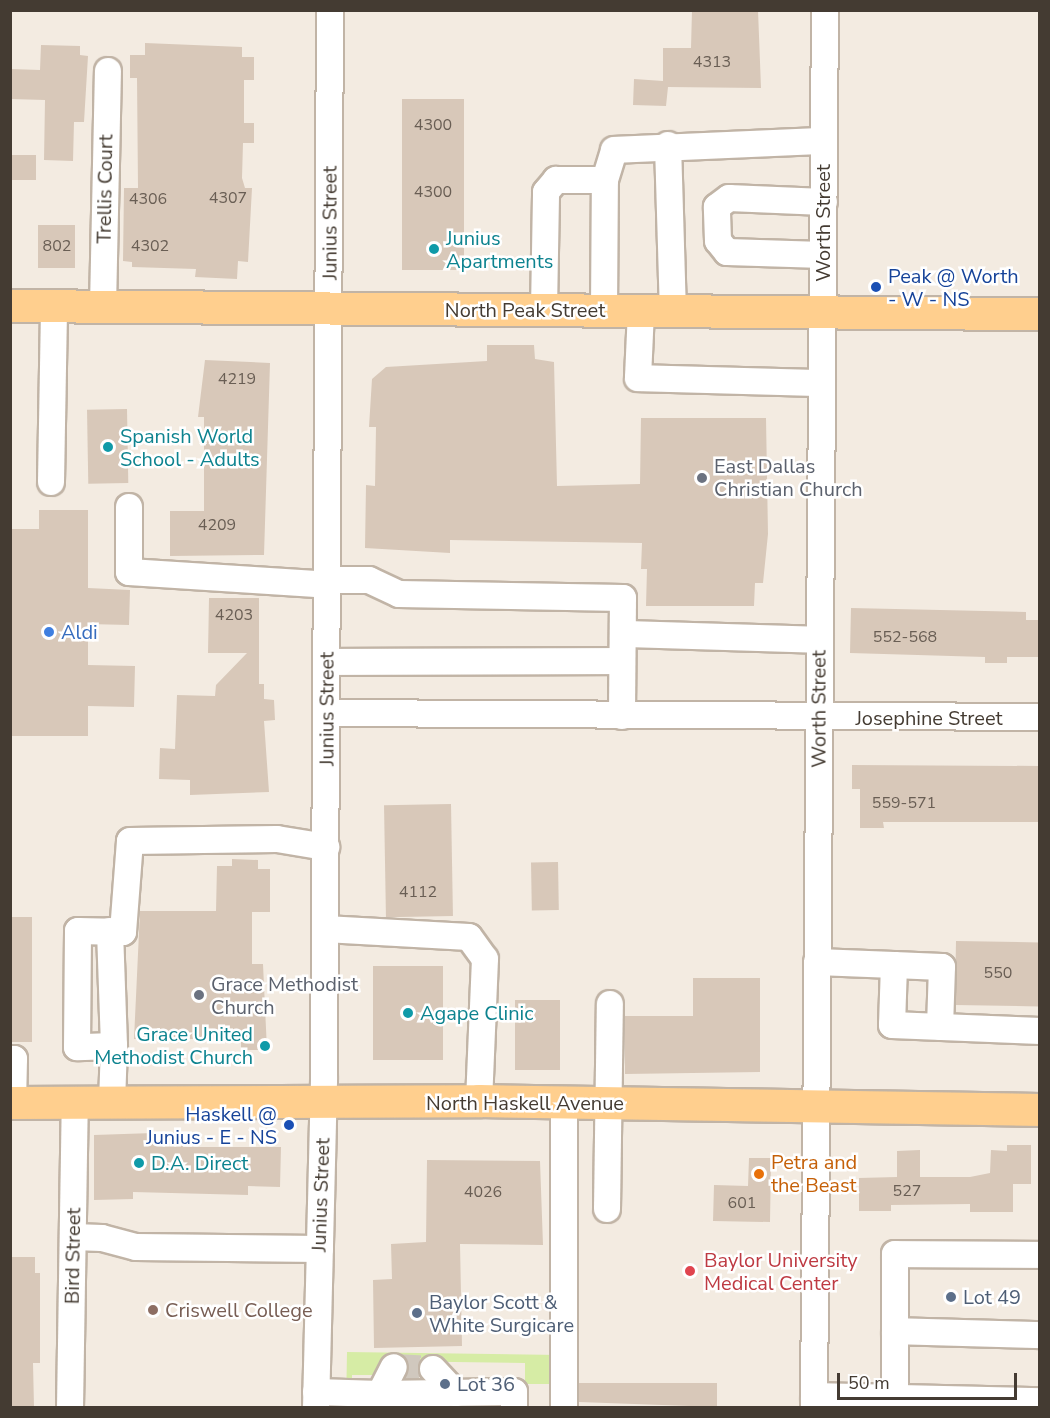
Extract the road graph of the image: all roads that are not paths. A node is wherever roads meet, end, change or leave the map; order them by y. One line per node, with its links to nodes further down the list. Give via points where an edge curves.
1 (330, 10): 12 (street, Junius Street)
2 (825, 10): 4 (street, Worth Street)
3 (108, 72): 11 (street, Trellis Court)
4 (824, 141): 5 (street); 7 (street, Worth Street)
5 (668, 145): 6 (street, via 618,147 610,153); 16 (street)
6 (605, 180): 13 (street, via 556,180 548,187); 14 (street)
7 (824, 202): 8 (street, Worth Street); 8 (street, via 729,198 717,207 718,241 727,252)
8 (823, 255): 17 (street, Worth Street)
9 (10, 306): 10 (main road, North Peak Street)
10 (54, 307): 11 (main road, North Peak Street); 20 (street)
11 (103, 307): 12 (main road, North Peak Street)
12 (330, 309): 13 (main road, North Peak Street); 22 (street, Junius Street)
13 (544, 310): 14 (main road, North Peak Street)
14 (604, 311): 15 (main road, North Peak Street)
15 (641, 311): 16 (main road, North Peak Street); 19 (street, via 638,378)
16 (673, 311): 17 (main road, North Peak Street)
17 (823, 312): 18 (main road, North Peak Street); 19 (street, Worth Street)
18 (1040, 314)
19 (822, 384): 24 (street, Worth Street)
20 (51, 482)
21 (129, 507): 22 (street, via 129,572)
22 (328, 583): 23 (street, via 369,580 399,594 623,598); 26 (street, Junius Street)
23 (623, 634): 24 (street); 25 (street)
24 (820, 640): 30 (street, Worth Street)
25 (622, 661): 26 (street); 28 (street)
26 (327, 662): 27 (street, Junius Street)
27 (327, 712): 28 (street, Josephine Street); 31 (street, Junius Street)
28 (621, 716): 30 (street, Josephine Street)
29 (1040, 717): 30 (street, Josephine Street)
30 (819, 718): 34 (street, Worth Street)
31 (326, 847): 32 (street, Junius Street); 33 (street, via 277,838 130,841 123,932)
32 (325, 929): 41 (street, via 469,937 485,959); 47 (street, Junius Street)
33 (110, 931): 39 (street); 39 (street, via 78,931 77,1047)
34 (817, 962): 35 (street); 48 (street, Worth Street)
35 (894, 964): 37 (street, via 942,967); 37 (street, via 892,1025)
36 (610, 1004): 45 (street)
37 (940, 1027): 38 (street)
38 (1040, 1031)
39 (114, 1046): 43 (street)
40 (10, 1059): 42 (street)
41 (478, 1101): 44 (main road, North Haskell Avenue); 47 (main road, North Haskell Avenue)
42 (12, 1103): 46 (main road, North Haskell Avenue)
43 (112, 1103): 46 (main road, North Haskell Avenue); 47 (main road, North Haskell Avenue)
44 (564, 1103): 45 (main road, North Haskell Avenue); 66 (street)
45 (609, 1103): 48 (main road, North Haskell Avenue); 50 (street)
46 (75, 1104): 51 (street, Bird Street)
47 (323, 1104): 52 (street, Junius Street)
48 (816, 1108): 49 (main road, North Haskell Avenue); 63 (street, Worth Street)
49 (1040, 1110)
50 (607, 1209)
51 (73, 1238): 52 (street, via 102,1238 136,1247); 64 (street, Bird Street)
52 (320, 1249): 60 (street, Junius Street)
53 (1040, 1256): 54 (street, via 895,1254)
54 (895, 1331): 55 (street); 59 (street)
55 (1040, 1335)
56 (394, 1367): 61 (street)
57 (433, 1369): 58 (street)
58 (455, 1393): 61 (street); 65 (street, via 514,1392)
59 (895, 1397): 62 (street); 63 (street)
60 (316, 1400): 61 (street)
61 (380, 1401)
62 (1040, 1401)
63 (814, 1402)
64 (70, 1407)
65 (514, 1407)
66 (564, 1407)

